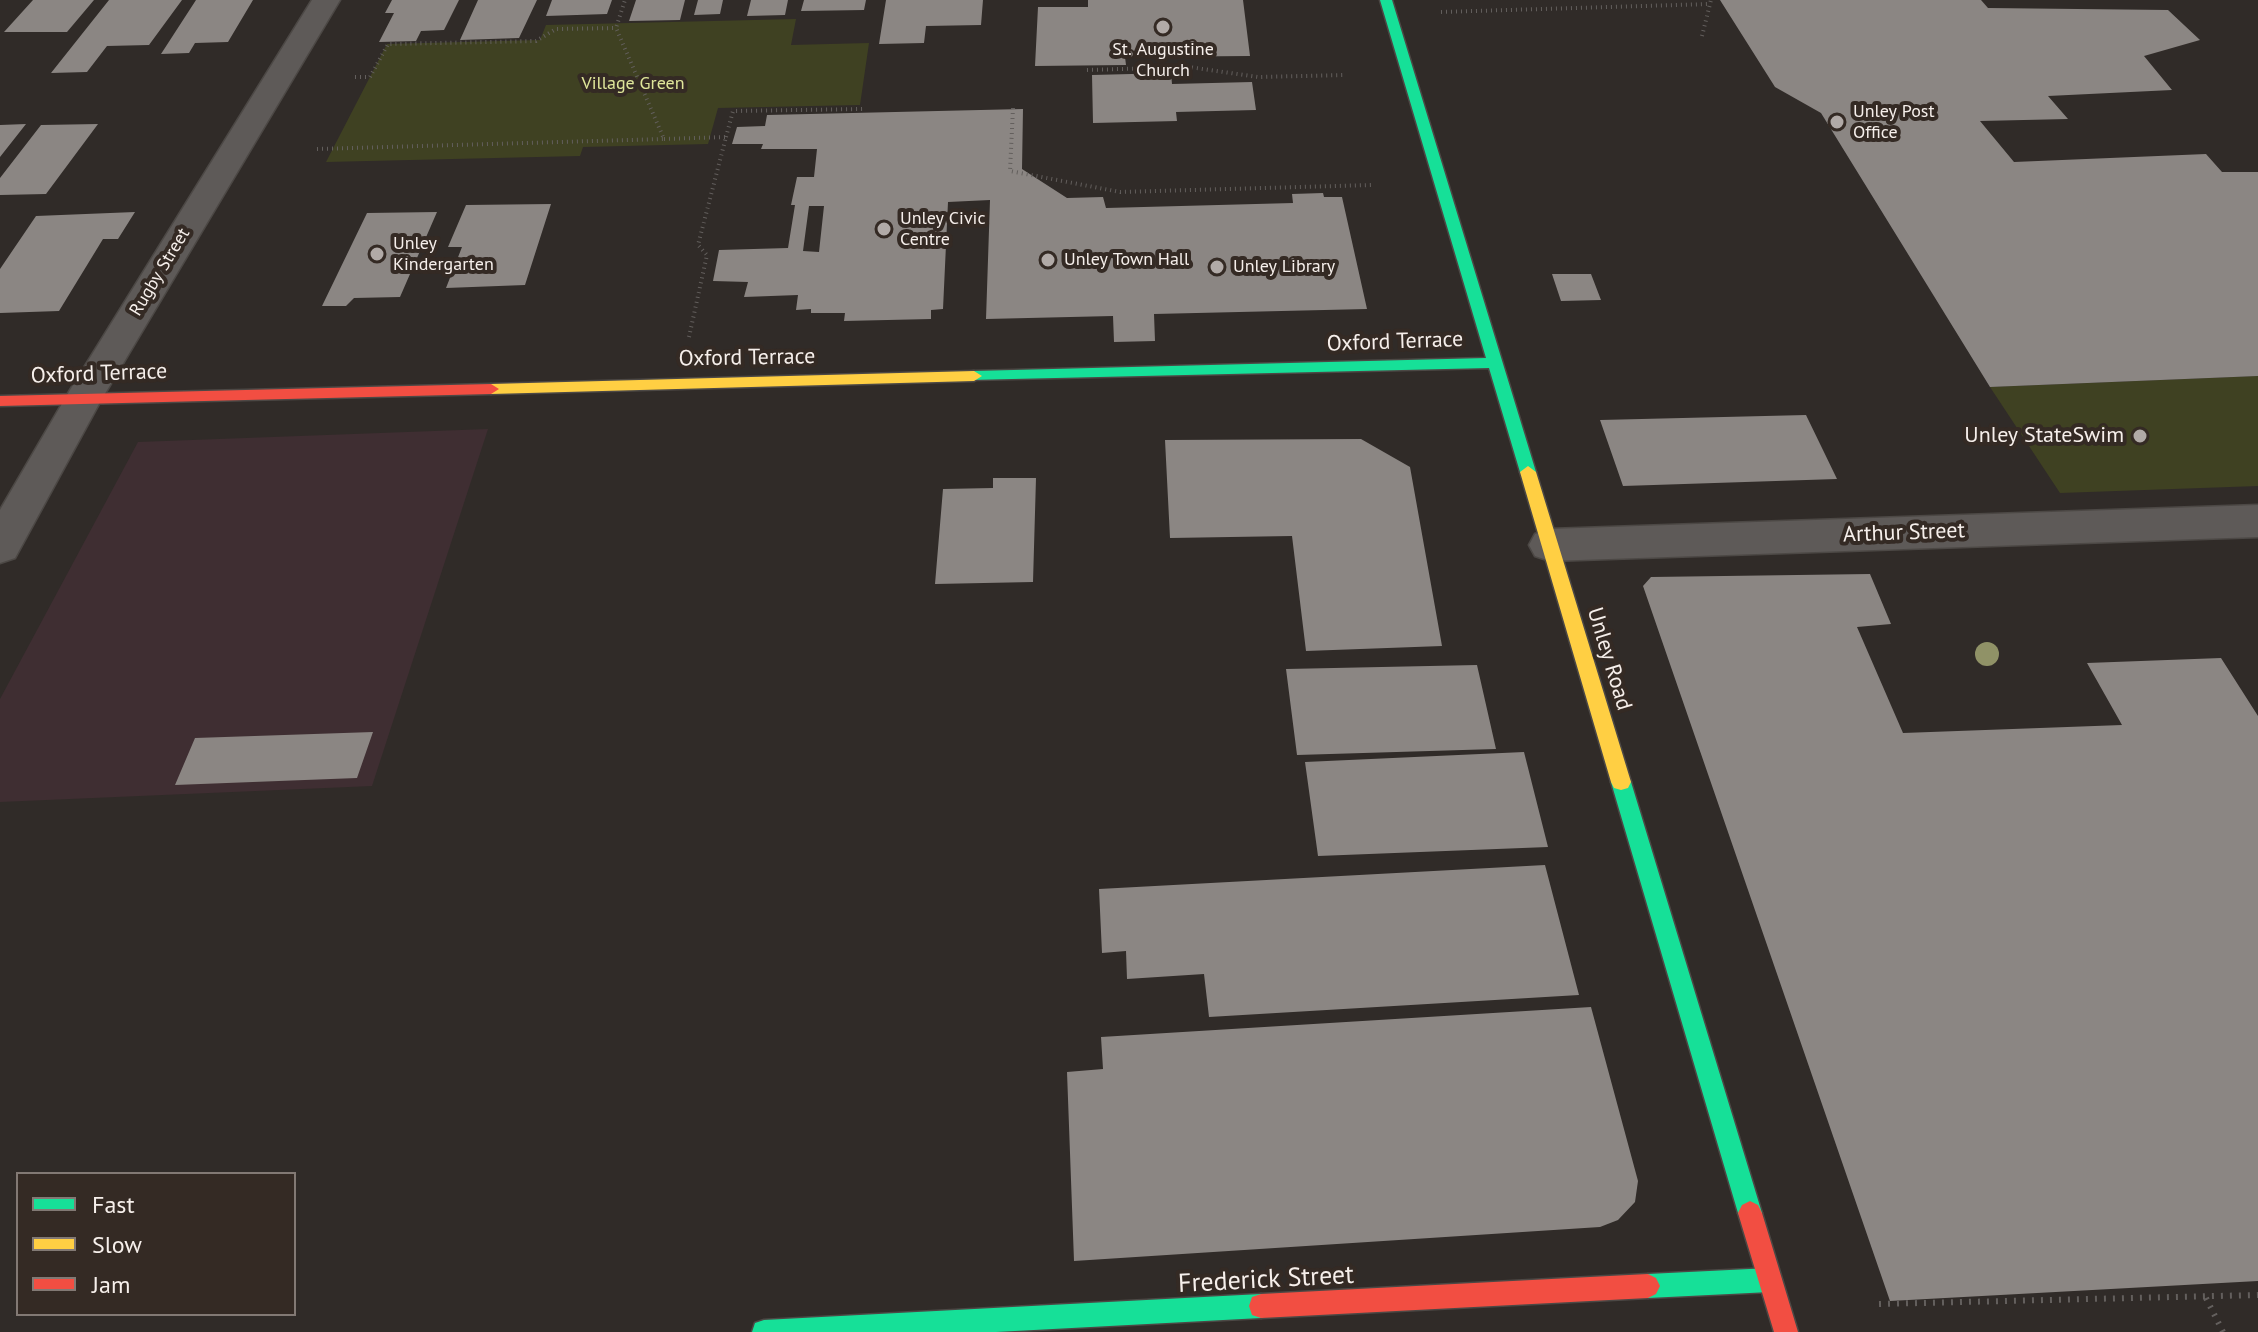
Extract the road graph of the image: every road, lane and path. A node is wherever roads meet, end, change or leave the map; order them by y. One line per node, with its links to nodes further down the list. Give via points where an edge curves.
1 (326, 0): 19 (street, Rugby Street)
2 (625, 0): 6 (path)
3 (1386, 0): 18 (street, Unley Road)
4 (1711, 2): 5 (path); 7 (path)
5 (1441, 12)
6 (616, 28): 10 (path, via 556,29 536,41 388,44 370,77); 14 (path)
7 (1702, 36)
8 (1087, 70): 9 (path, via 1189,67 1258,77)
9 (1346, 75)
10 (355, 77)
11 (1013, 108): 16 (path, via 1010,171 1120,192)
12 (863, 109): 13 (path, via 733,111)
13 (726, 137): 14 (path); 17 (path, via 698,245 707,255)
14 (664, 139): 15 (path)
15 (317, 149)
16 (1372, 185)
17 (689, 337)
18 (1495, 363): 19 (street, Oxford Terrace); 22 (street, Unley Road)
19 (83, 399): 20 (street, Oxford Terrace); 23 (street, Rugby Street)
20 (0, 401)
21 (2258, 521): 22 (street, Arthur Street)
22 (1550, 545): 24 (street, Unley Road)
23 (0, 547)
24 (1770, 1280): 28 (street, Frederick Street); 29 (street, Unley Road)
25 (2258, 1295): 26 (path)
26 (2206, 1298): 27 (path); 30 (path)
27 (1879, 1304)
28 (764, 1332)
29 (1786, 1332)
30 (2223, 1332)

